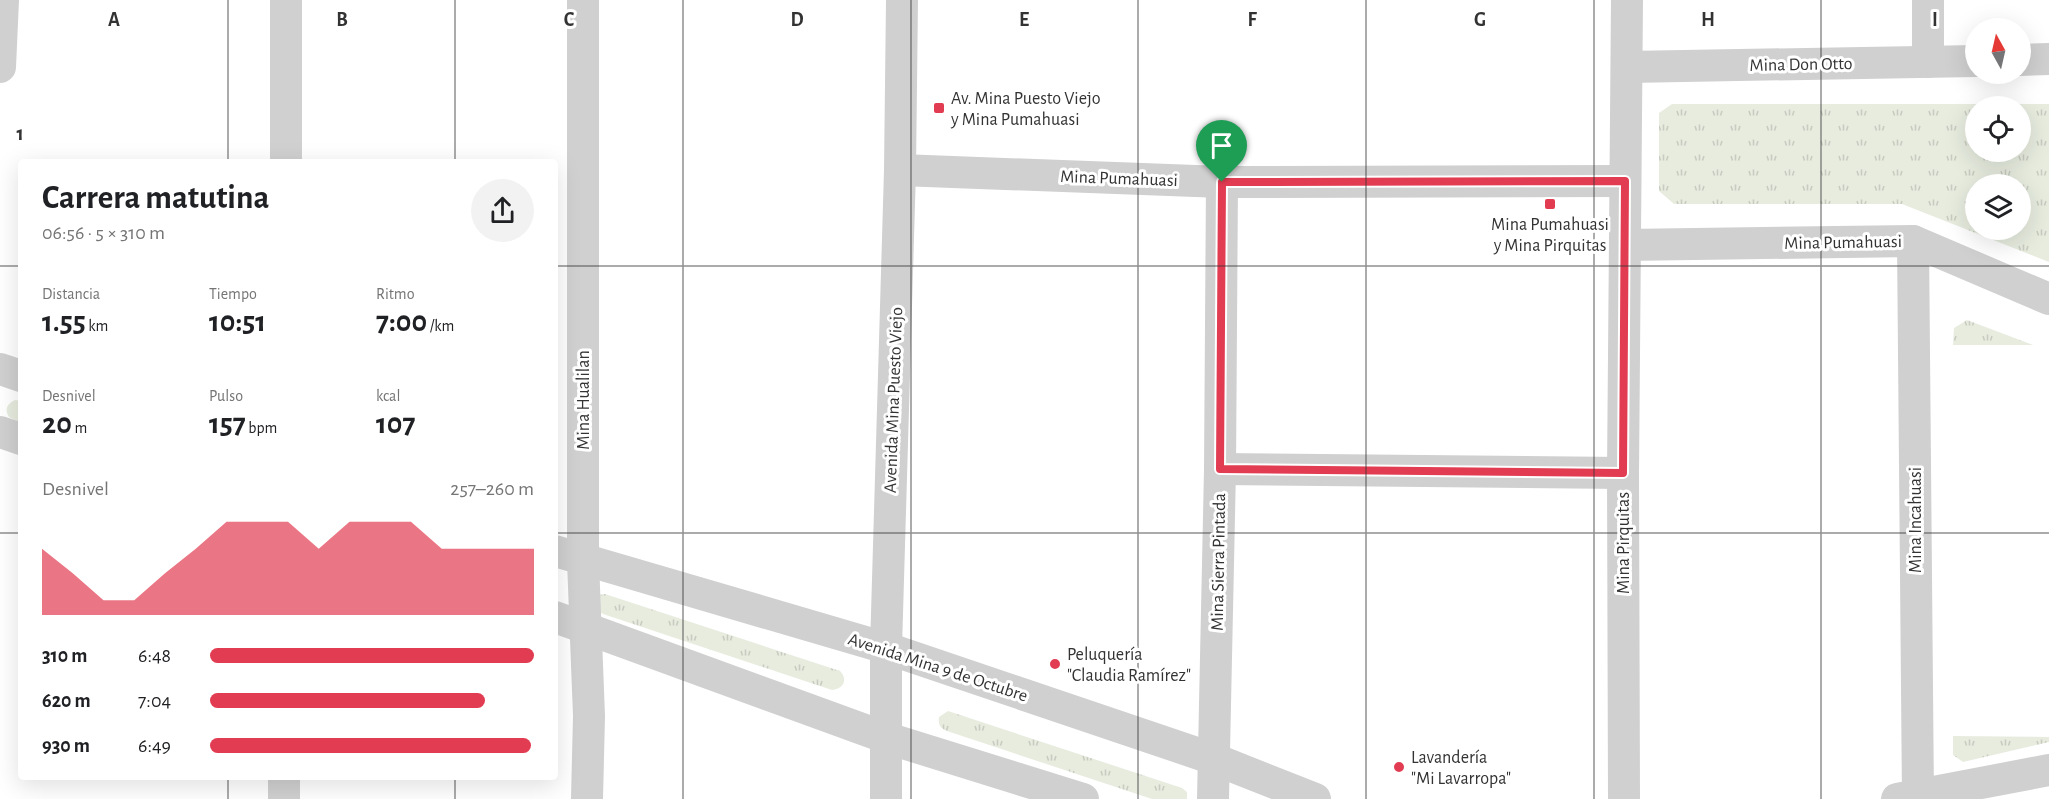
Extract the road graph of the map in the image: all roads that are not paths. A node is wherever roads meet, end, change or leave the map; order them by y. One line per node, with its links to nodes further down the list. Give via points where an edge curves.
1 (3, 0): 11 (street)
2 (286, 0): 13 (street)
3 (583, 0): 26 (street, Mina Hualilan)
4 (902, 0): 14 (street, Avenida Mina Puesto Viejo)
5 (1627, 0): 12 (street, Mina Pirquitas)
6 (1928, 0): 10 (street)
7 (2049, 59): 8 (street)
8 (2031, 60)
9 (1965, 61): 10 (street, Mina Don Otto)
10 (1928, 62): 12 (street, Mina Don Otto)
11 (0, 67)
12 (1627, 67): 15 (street, Mina Pirquitas)
13 (286, 159)
14 (900, 170): 16 (street, Mina Pumahuasi); 29 (street, Avenida Mina Puesto Viejo)
15 (1625, 181): 16 (street, Mina Pumahuasi); 18 (street, Mina Pirquitas)
16 (1222, 182): 24 (street, Mina Sierra Pintada)
17 (1913, 241): 18 (street, Mina Pumahuasi); 19 (street, Mina Pumahuasi); 34 (street, Mina Incahuasi)
18 (1625, 244): 25 (street, Mina Pirquitas)
19 (2049, 299)
20 (0, 369): 21 (street)
21 (18, 375)
22 (0, 432): 23 (street)
23 (18, 438)
24 (1220, 469): 25 (street); 31 (street, Mina Sierra Pintada)
25 (1623, 473): 41 (street, Mina Pirquitas)
26 (569, 556): 28 (street, Mina Hualilan); 29 (street, Avenida Mina 9 de Octubre)
27 (558, 618): 28 (street)
28 (585, 627): 30 (street); 36 (street, Mina Hualilan)
29 (886, 648): 30 (street, Avenida Mina Puesto Viejo); 31 (street, Avenida Mina 9 de Octubre)
30 (887, 738): 37 (street, Avenida Mina Puesto Viejo); 38 (street)
31 (1214, 759): 39 (street, Mina Sierra Pintada); 40 (street, Avenida Mina 9 de Octubre)
32 (2049, 770): 34 (street)
33 (284, 780): 35 (street)
34 (1911, 797)
35 (284, 799)
36 (587, 799)
37 (886, 799)
38 (1083, 799)
39 (1213, 799)
40 (1315, 799)
41 (1624, 799)

